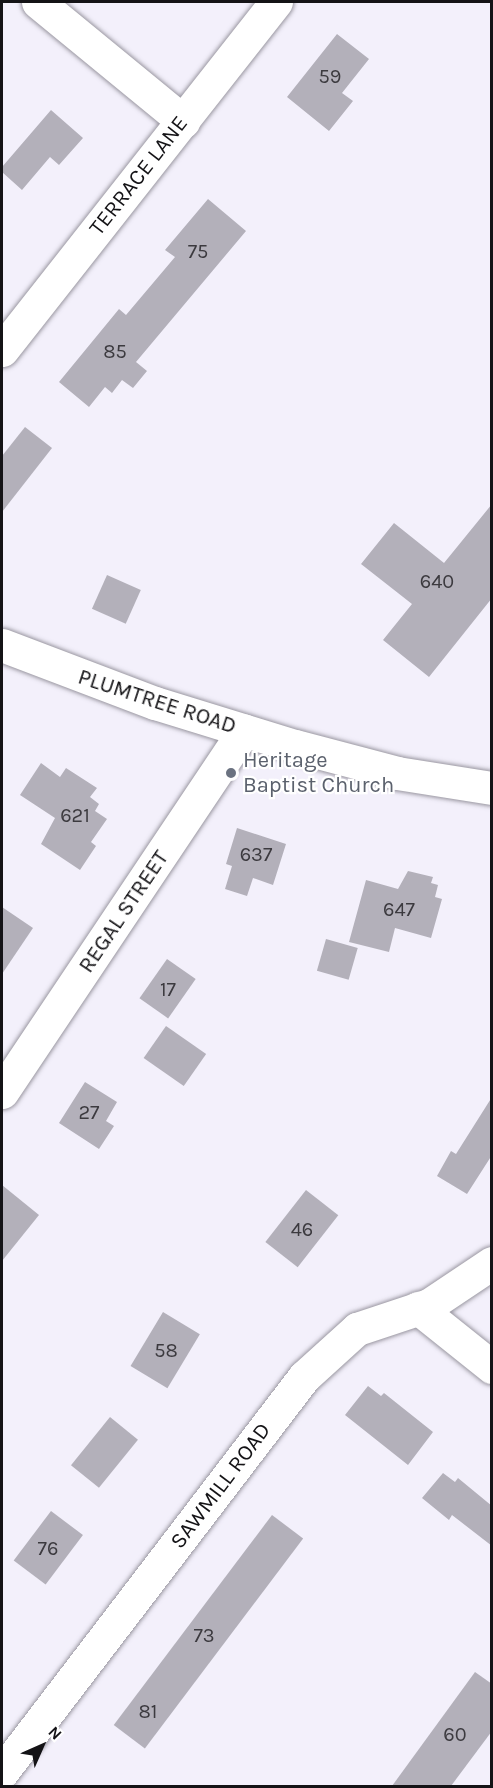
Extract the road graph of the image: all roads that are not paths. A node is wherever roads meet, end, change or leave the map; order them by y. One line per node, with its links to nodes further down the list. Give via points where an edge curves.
1 (38, 2): 3 (street)
2 (276, 2): 3 (street, TERRACE LANE)
3 (183, 121): 4 (street, TERRACE LANE)
4 (2, 350)
5 (2, 645): 6 (street, PLUMTREE ROAD, via 101,684)
6 (244, 731): 7 (street, PLUMTREE ROAD, via 397,773); 8 (street, REGAL STREET)
7 (492, 788)
8 (2, 1092)
9 (492, 1263): 10 (street, SAWMILL ROAD, via 429,1305)
10 (418, 1308): 11 (street); 12 (street, SAWMILL ROAD, via 357,1329 304,1377)
11 (492, 1366)
12 (2, 1772)

